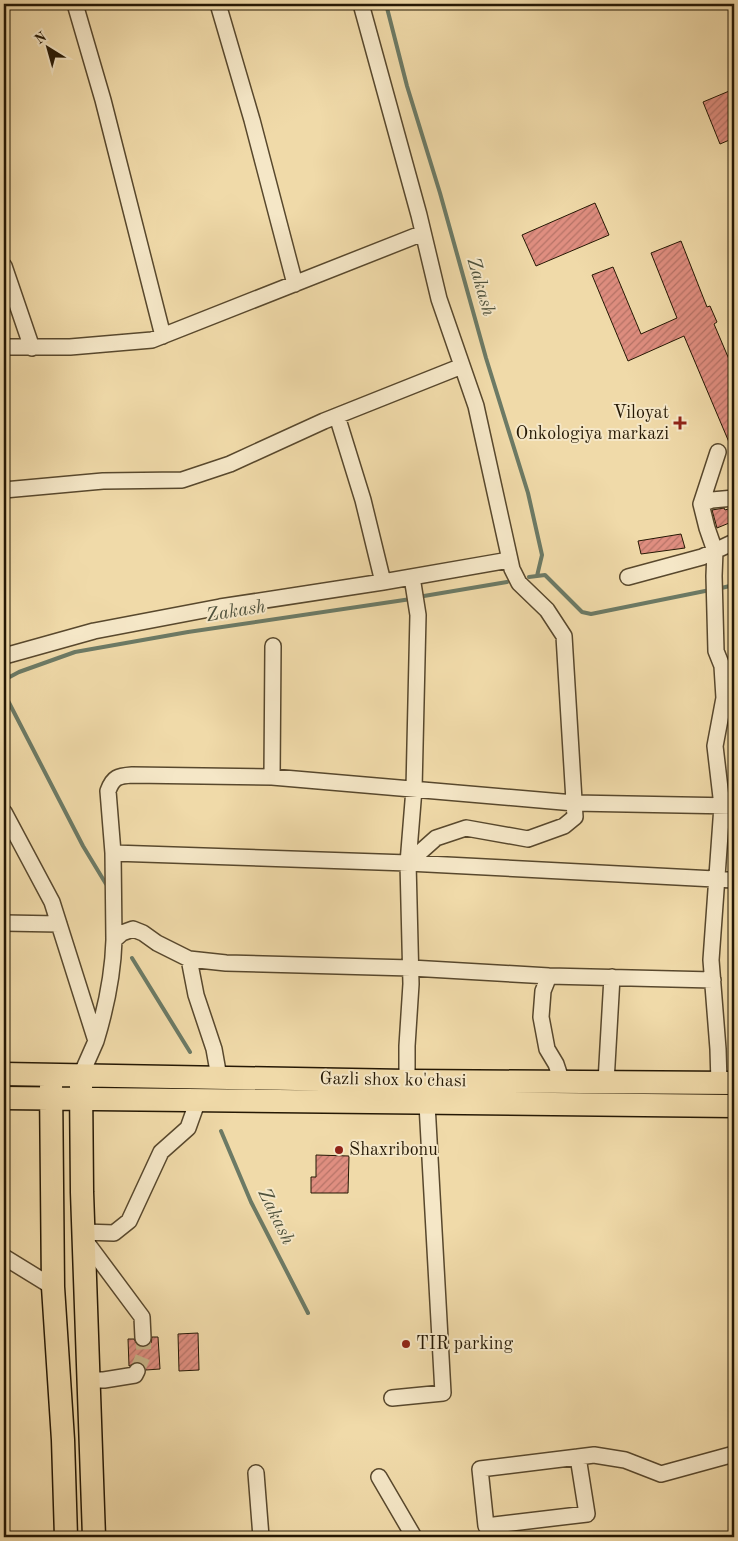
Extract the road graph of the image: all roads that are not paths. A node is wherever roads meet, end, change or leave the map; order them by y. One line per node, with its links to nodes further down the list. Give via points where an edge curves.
1 (75, 4): 7 (lane, via 103,100)
2 (218, 4): 6 (lane)
3 (360, 4): 4 (lane)
4 (423, 233): 6 (lane); 10 (lane)
5 (4, 266): 9 (lane)
6 (295, 284): 7 (lane)
7 (162, 336): 9 (lane, via 152,340)
8 (4, 347): 9 (lane)
9 (32, 348)
10 (462, 366): 11 (lane); 18 (lane, via 476,406)
11 (337, 416): 13 (lane, via 230,464 182,480 103,481); 21 (lane)
12 (718, 452): 15 (lane)
13 (4, 490)
14 (734, 498): 15 (lane)
15 (702, 504): 17 (lane)
16 (734, 542): 17 (lane)
17 (715, 550): 19 (lane, via 702,557); 27 (lane, via 716,651 722,666 724,698 715,746)
18 (509, 560): 20 (lane); 26 (lane, via 519,583 546,610 564,636)
19 (628, 577)
20 (412, 581): 21 (lane); 25 (lane, via 418,615)
21 (384, 582): 23 (lane, via 220,607 94,631)
22 (273, 646): 24 (lane)
23 (8, 655)
24 (272, 777): 25 (lane); 29 (lane, via 120,776 108,791)
25 (414, 789): 26 (lane); 30 (lane)
26 (574, 803): 27 (lane); 30 (lane, via 575,817 564,826 537,836 528,839 466,828 436,838)
27 (728, 806): 31 (lane)
28 (4, 812): 34 (lane, via 52,902)
29 (113, 853): 30 (lane); 35 (lane)
30 (408, 864): 31 (lane); 37 (lane)
31 (718, 879): 32 (lane); 40 (lane, via 711,960)
32 (734, 880)
33 (4, 922): 34 (lane)
34 (59, 924): 41 (lane)
35 (114, 940): 36 (lane, via 133,929); 41 (lane, via 107,1002)
36 (189, 959): 37 (lane); 45 (lane)
37 (411, 968): 38 (lane); 46 (lane)
38 (549, 976): 39 (lane); 47 (lane, via 543,991 541,1017 547,1049)
39 (612, 977): 40 (lane); 48 (lane)
40 (713, 980): 49 (lane)
41 (96, 1041): 44 (lane)
42 (4, 1074): 43 (highway, Gazli shox ko'chasi)
43 (51, 1075): 44 (highway, Gazli shox ko'chasi); 51 (highway)
44 (81, 1075): 45 (highway, Gazli shox ko'chasi); 52 (highway)
45 (219, 1077): 46 (highway, Gazli shox ko'chasi)
46 (407, 1081): 47 (highway, Gazli shox ko'chasi)
47 (562, 1082): 48 (highway, Gazli shox ko'chasi)
48 (606, 1082): 49 (highway, Gazli shox ko'chasi)
49 (727, 1083)
50 (9, 1099): 51 (highway, Gazli shox ko'chasi)
51 (52, 1099): 52 (highway, Gazli shox ko'chasi); 58 (highway)
52 (81, 1099): 53 (highway, Gazli shox ko'chasi); 56 (highway)
53 (198, 1100): 54 (highway, Gazli shox ko'chasi); 56 (lane, via 188,1128 161,1152 129,1221 114,1233)
54 (428, 1104): 55 (highway, Gazli shox ko'chasi); 62 (lane, via 443,1393)
55 (734, 1106)
56 (84, 1236): 59 (lane, via 142,1317); 61 (highway)
57 (4, 1257): 58 (lane)
58 (53, 1286): 64 (highway)
59 (143, 1338)
60 (137, 1371): 61 (lane, via 135,1375)
61 (89, 1380): 63 (highway)
62 (392, 1398)
63 (91, 1438): 64 (highway); 70 (highway)
64 (63, 1440): 69 (highway)
65 (734, 1454): 66 (lane, via 661,1474 625,1460 594,1455)
66 (578, 1457): 66 (lane, via 480,1469 486,1526 587,1514)
67 (256, 1473): 71 (lane)
68 (379, 1477): 72 (lane)
69 (66, 1537)
70 (94, 1537)
71 (261, 1537)
72 (414, 1537)

